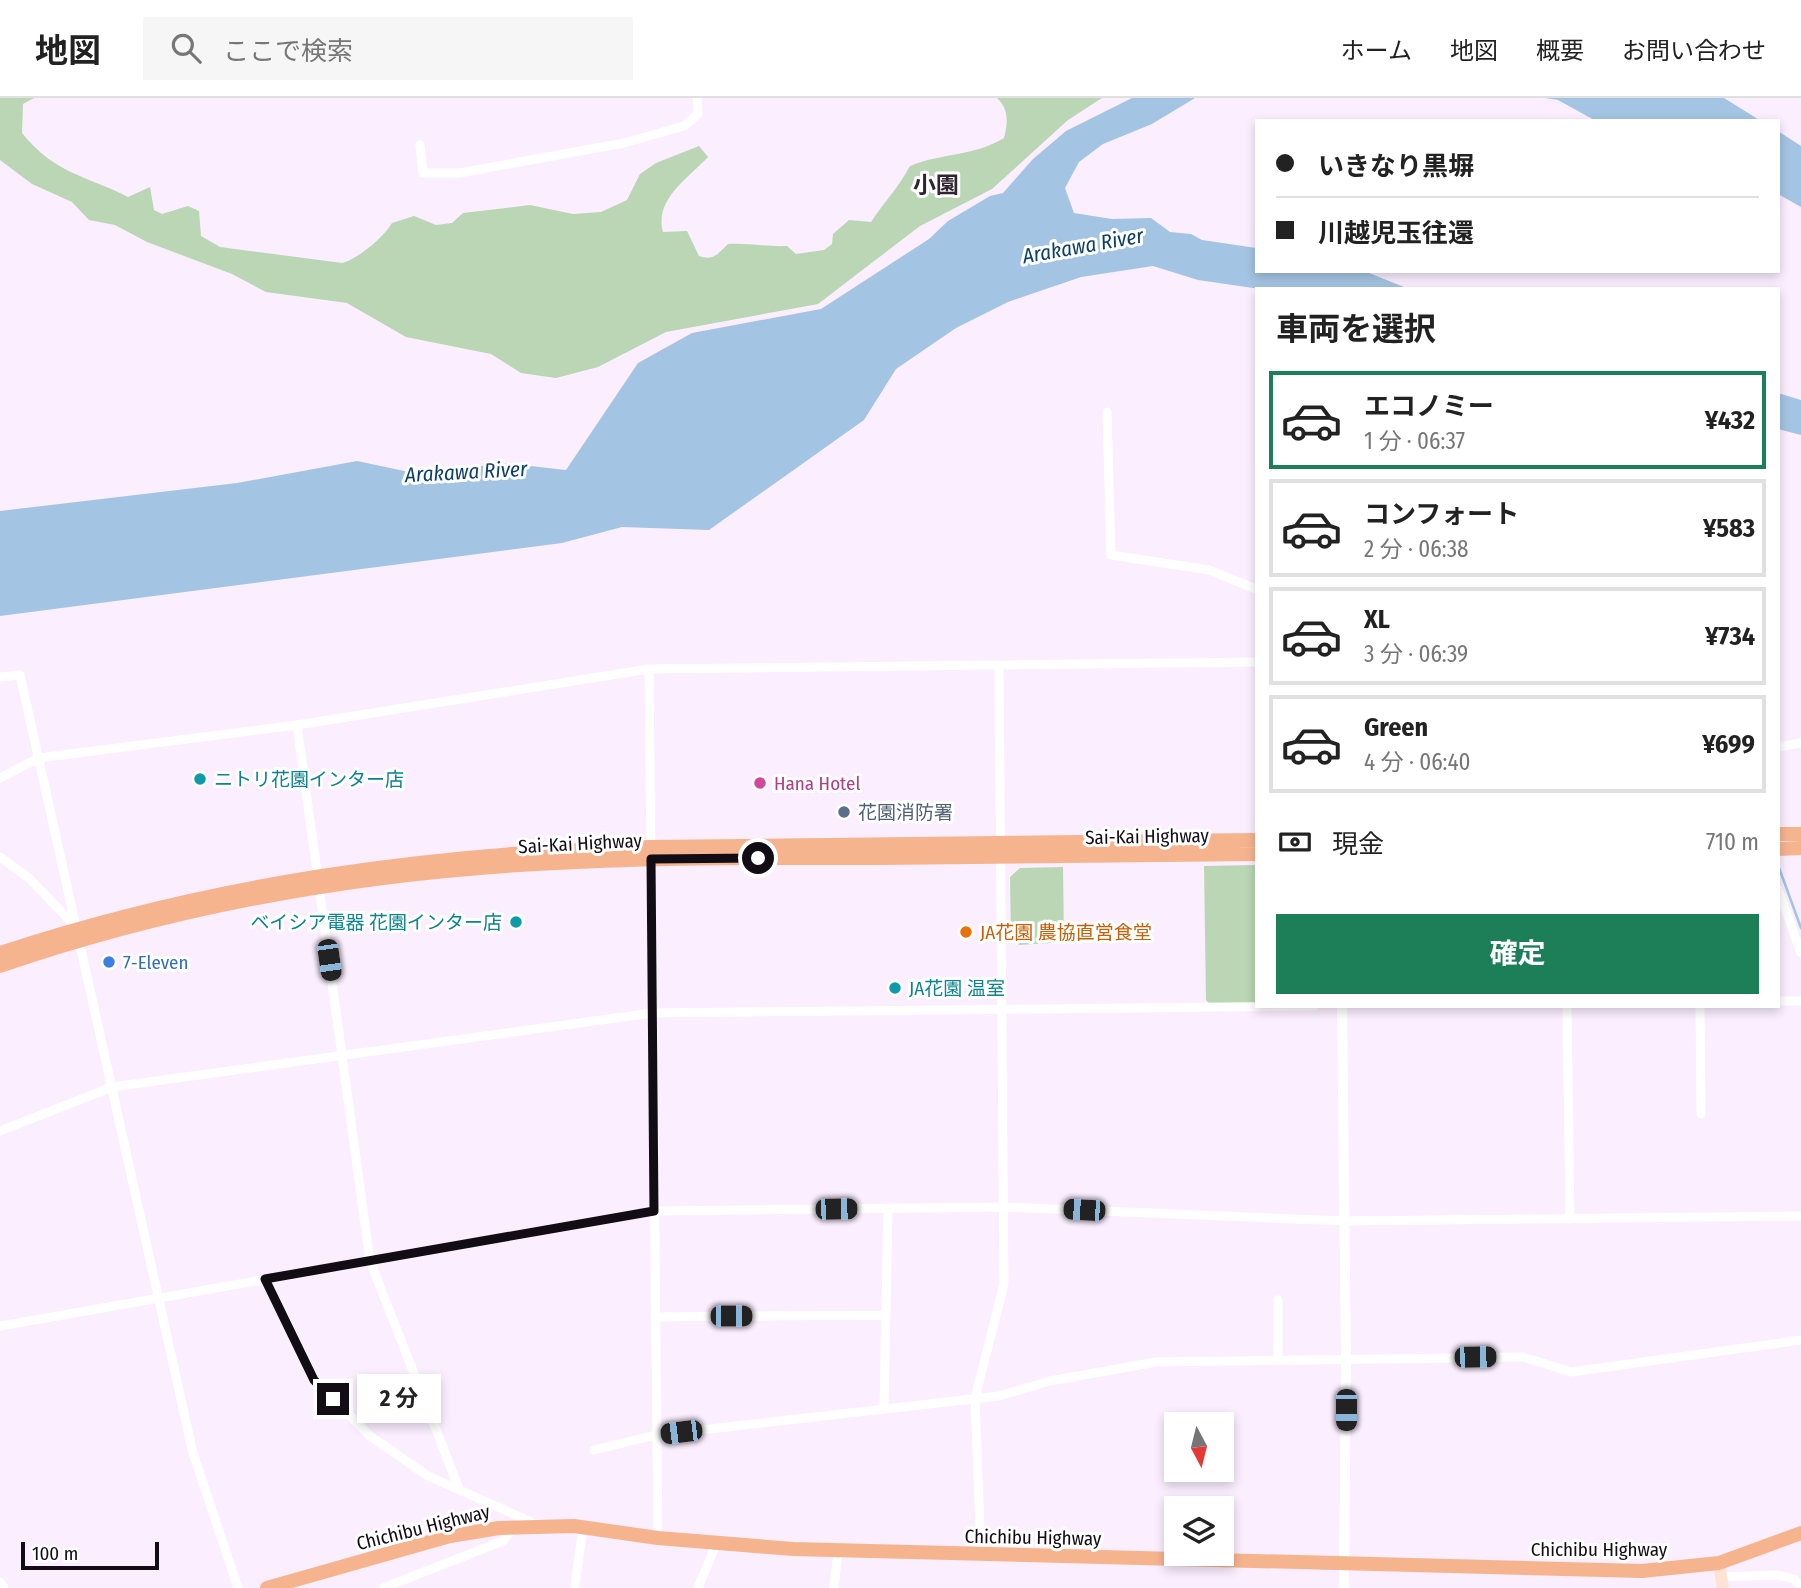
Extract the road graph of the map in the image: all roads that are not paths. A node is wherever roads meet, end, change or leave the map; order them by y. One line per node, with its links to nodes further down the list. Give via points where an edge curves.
1 (698, 98): 2 (street, via 698,114 684,126 624,144 546,159 459,173 424,173)
2 (420, 145)
3 (1107, 412): 4 (street, via 1111,555 1209,570)
4 (1255, 589)
5 (1255, 662): 6 (street)
6 (999, 665): 7 (street); 17 (street)
7 (649, 669): 9 (street); 20 (street)
8 (0, 677): 12 (street, via 20,675)
9 (297, 725): 12 (street); 24 (street)
10 (1801, 743): 11 (street)
11 (1780, 747)
12 (39, 758): 13 (street); 26 (street)
13 (0, 778)
14 (1780, 834): 15 (highway)
15 (1801, 834)
16 (1255, 840): 17 (highway, Sai-Kai Highway)
17 (1000, 841): 20 (highway, Sai-Kai Highway); 23 (street)
18 (1801, 848): 19 (highway)
19 (1780, 849)
20 (651, 853): 23 (highway, Sai-Kai Highway); 24 (highway, Sai-Kai Highway); 37 (street)
21 (1255, 854): 23 (highway, Sai-Kai Highway)
22 (0, 857): 26 (street, via 29,878)
23 (1000, 858): 36 (street)
24 (318, 881): 26 (highway, Sai-Kai Highway); 38 (street)
25 (1780, 901): 28 (street)
26 (79, 935): 27 (highway, Sai-Kai Highway); 29 (highway, Sai-Kai Highway); 39 (street)
27 (0, 953)
28 (1801, 953)
29 (0, 966)
30 (1780, 1001): 31 (street)
31 (1801, 1001)
32 (1255, 1007): 36 (street)
33 (1342, 1008): 47 (street)
34 (1567, 1008): 46 (street)
35 (1700, 1008): 40 (street)
36 (1001, 1010): 37 (street); 42 (street)
37 (652, 1013): 38 (street); 44 (street)
38 (342, 1055): 39 (street); 48 (street)
39 (112, 1087): 41 (street); 50 (street)
40 (1701, 1114)
41 (0, 1131)
42 (1004, 1207): 43 (street); 47 (street); 58 (street, via 1004,1284)
43 (888, 1209): 44 (street); 52 (street)
44 (654, 1211): 48 (street); 53 (street)
45 (1801, 1216): 46 (street)
46 (1570, 1219): 47 (street)
47 (1345, 1222): 56 (street)
48 (370, 1261): 49 (street); 62 (street)
49 (265, 1279): 50 (street); 62 (street, via 314,1380 370,1436)
50 (159, 1298): 54 (street); 78 (street, via 193,1453)
51 (1278, 1300): 57 (street)
52 (886, 1315): 53 (street); 59 (street)
53 (655, 1317): 60 (street)
54 (0, 1326)
55 (1801, 1340): 56 (street, via 1571,1372 1524,1357)
56 (1346, 1359): 57 (street); 71 (street)
57 (1278, 1360): 58 (street, via 1156,1362)
58 (975, 1398): 59 (street); 70 (street)
59 (884, 1408): 60 (street)
60 (656, 1435): 61 (street); 67 (street)
61 (594, 1450)
62 (460, 1491): 63 (street)
63 (540, 1526): 64 (highway, Chichibu Highway); 65 (highway, Chichibu Highway)
64 (515, 1527): 79 (highway, Chichibu Highway, via 450,1536); 80 (street, via 503,1541)
65 (583, 1527): 67 (highway, Chichibu Highway); 75 (street)
66 (1801, 1533): 72 (highway, Chichibu Highway)
67 (658, 1538): 68 (highway, Chichibu Highway)
68 (716, 1544): 69 (highway, Chichibu Highway); 81 (street)
69 (838, 1551): 70 (highway, Chichibu Highway); 82 (street)
70 (981, 1555): 71 (highway, Chichibu Highway)
71 (1345, 1564): 72 (highway, Chichibu Highway); 83 (street)
72 (1721, 1576): 73 (street)
73 (1797, 1577): 76 (street)
74 (0, 1581): 77 (street)
75 (575, 1586)
76 (1801, 1587)
77 (4, 1588)
78 (238, 1588)
79 (267, 1588)
80 (383, 1588)
81 (698, 1588)
82 (834, 1588)
83 (1344, 1588)

